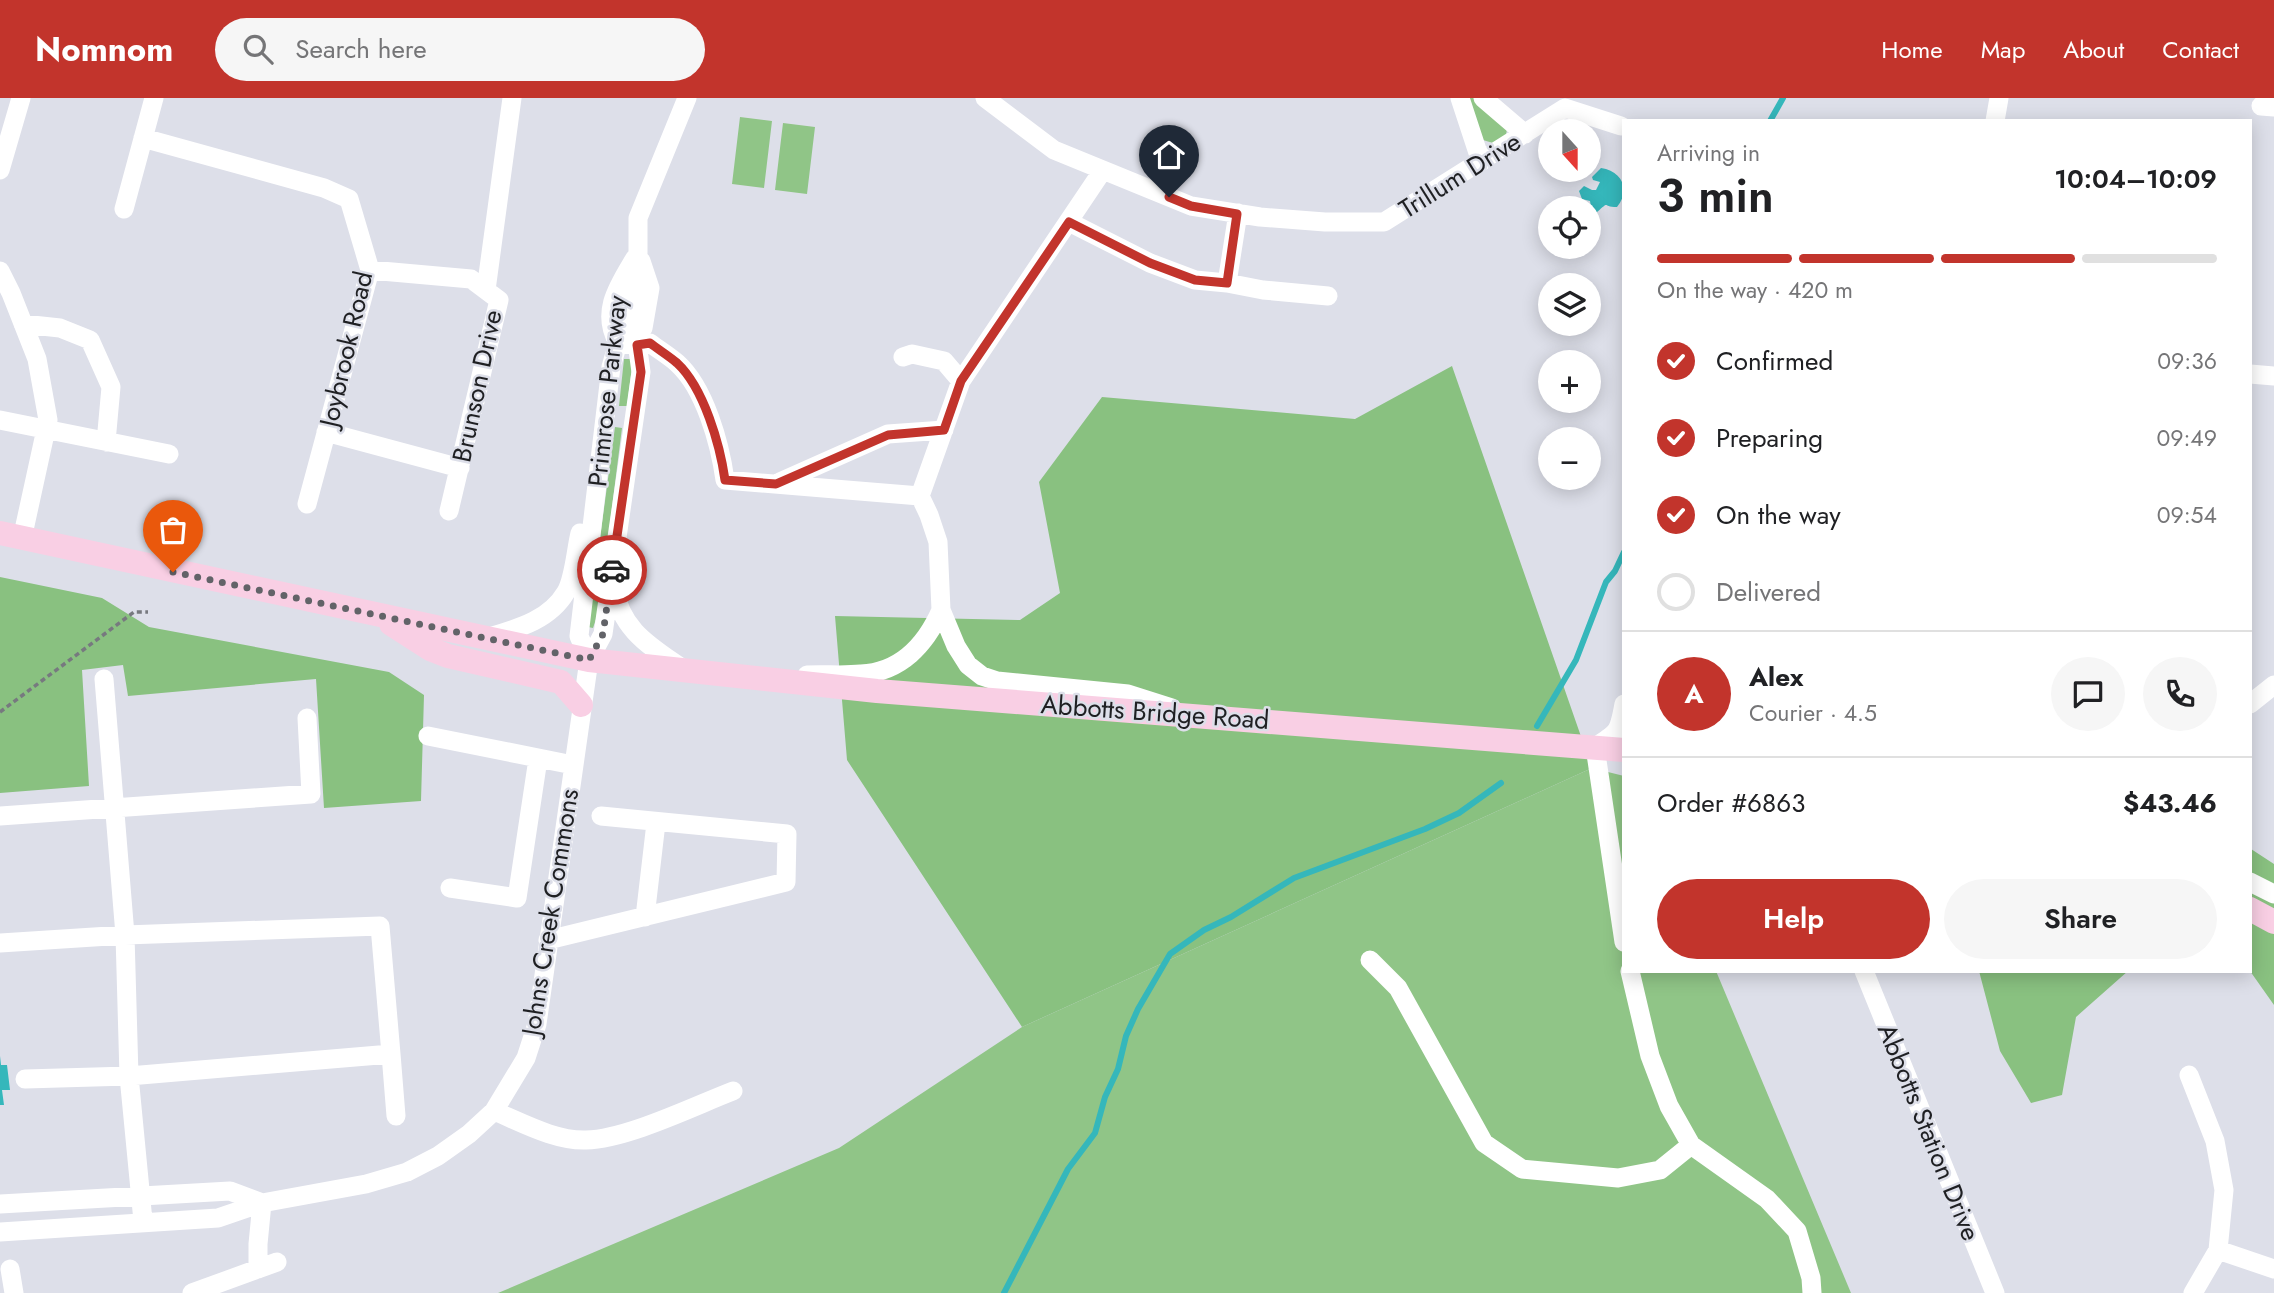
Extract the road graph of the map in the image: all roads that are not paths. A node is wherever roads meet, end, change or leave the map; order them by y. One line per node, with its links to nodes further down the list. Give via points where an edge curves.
1 (21, 98): 15 (street)
2 (154, 98): 13 (street)
3 (512, 98): 24 (street, Brunson Drive)
4 (687, 98): 20 (street, Primrose Parkway, via 638,218)
5 (985, 98): 16 (street, Trillum Drive, via 1054,150)
6 (1460, 98): 14 (street)
7 (1483, 98): 12 (street)
8 (2000, 98): 10 (street)
9 (1558, 103): 11 (street, Trillum Drive); 12 (street, Trillum Drive)
10 (1995, 119)
11 (1621, 126)
12 (1525, 134): 14 (street, Trillum Drive)
13 (142, 138): 17 (street); 21 (street, Joybrook Road, via 324,187 349,199)
14 (1482, 162): 18 (street, Trillum Drive, via 1384,222)
15 (0, 170)
16 (1103, 170): 18 (street, Trillum Drive, via 1191,206); 19 (street)
17 (124, 209)
18 (1237, 214): 23 (street)
19 (1069, 222): 23 (street, via 1161,267 1195,280); 31 (street)
20 (638, 253): 27 (street, Primrose Parkway, via 650,288 643,328); 27 (street, Primrose Parkway, via 614,293 611,330)
21 (370, 270): 24 (street, via 471,279); 37 (street, Joybrook Road)
22 (0, 271): 26 (street)
23 (1227, 283): 25 (street)
24 (485, 290): 40 (street, Brunson Drive, via 499,300)
25 (1328, 296)
26 (23, 324): 35 (street, via 37,359); 38 (street, via 60,328 90,340 111,387)
27 (630, 341): 32 (street, Primrose Parkway, via 611,367); 33 (street, Primrose Parkway, via 641,372); 41 (street, via 650,343 679,365 701,397 722,457 725,480)
28 (903, 357): 31 (street, via 912,354 944,361)
29 (2252, 374): 30 (street)
30 (2274, 376)
31 (961, 381): 36 (street)
32 (605, 414): 33 (street); 44 (street, Primrose Parkway)
33 (634, 417): 47 (street, Primrose Parkway)
34 (0, 420): 35 (street)
35 (46, 430): 38 (street); 46 (street)
36 (944, 430): 41 (street, via 888,435); 42 (street)
37 (326, 432): 40 (street); 43 (street, Joybrook Road)
38 (106, 442): 39 (street)
39 (169, 454)
40 (460, 468): 45 (street, Brunson Drive)
41 (776, 484): 42 (street)
42 (920, 496): 48 (street, via 938,542)
43 (307, 504)
44 (594, 508): 50 (street, via 580,533 567,591 550,612 526,626); 51 (street, Primrose Parkway, via 579,636)
45 (449, 511)
46 (11, 536): 49 (main road, Abbotts Bridge Road)
47 (612, 574): 51 (street, Primrose Parkway, via 603,634); 52 (street, via 615,598 625,621)
48 (941, 610): 54 (street, via 914,652 882,671); 58 (street, via 956,646 982,676 1128,694)
49 (379, 616): 50 (main road, Abbotts Bridge Road); 57 (main road, Abbotts Bridge Road, via 447,656 561,682)
50 (485, 638): 51 (main road, Abbotts Bridge Road)
51 (589, 660): 52 (main road, Abbotts Bridge Road); 57 (street, Johns Creek Commons)
52 (687, 672): 54 (main road, Abbotts Bridge Road)
53 (104, 679): 66 (street)
54 (772, 681): 58 (main road, Abbotts Bridge Road)
55 (2274, 685): 56 (street)
56 (2252, 702)
57 (581, 705): 65 (street, Johns Creek Commons)
58 (1193, 714): 62 (main road, Abbotts Bridge Road)
59 (307, 718): 66 (street, via 311,794)
60 (1622, 722): 62 (street, via 1614,736)
61 (428, 736): 64 (street)
62 (1595, 747): 63 (main road, Abbotts Bridge Road); 76 (street)
63 (1622, 750)
64 (538, 758): 65 (street); 71 (street, via 517,898)
65 (573, 765): 78 (street, Johns Creek Commons)
66 (114, 810): 67 (street); 77 (street)
67 (0, 816)
68 (601, 816): 69 (street)
69 (656, 823): 74 (street); 74 (street, via 787,834 786,882)
70 (2252, 883): 72 (street)
71 (450, 888)
72 (2274, 894)
73 (2252, 910): 75 (main road)
74 (645, 916): 78 (street)
75 (2274, 922)
76 (1622, 929)
77 (125, 935): 79 (street); 83 (street, via 380,926); 85 (street)
78 (548, 940): 88 (street, Johns Creek Commons, via 537,1024 526,1058)
79 (0, 943)
80 (1370, 960): 90 (street, via 1398,988 1484,1143 1522,1169 1618,1178 1660,1170)
81 (1630, 973): 90 (street, via 1650,1056)
82 (1865, 973): 104 (street, Abbotts Station Drive)
83 (391, 1054): 85 (street); 89 (street)
84 (2189, 1075): 98 (street, via 2215,1141 2224,1190)
85 (130, 1076): 86 (street); 91 (street)
86 (25, 1079)
87 (733, 1091): 88 (street, via 628,1131 587,1140 540,1130)
88 (494, 1111): 93 (street, Johns Creek Commons, via 438,1156 407,1172)
89 (396, 1116)
90 (1691, 1145): 103 (street, via 1767,1199 1797,1231)
91 (140, 1196): 92 (street); 93 (street, via 230,1191); 95 (street)
92 (54, 1200): 94 (street); 96 (street)
93 (262, 1203): 95 (street, Johns Creek Commons, via 218,1218); 102 (street, via 258,1244 267,1265)
94 (0, 1204)
95 (143, 1222): 96 (street, Johns Creek Commons)
96 (55, 1229): 97 (street, Johns Creek Commons)
97 (0, 1232)
98 (2218, 1250): 100 (street); 105 (street)
99 (10, 1269): 101 (street)
100 (2274, 1269)
101 (14, 1293)
102 (192, 1293)
103 (1812, 1293)
104 (1995, 1293)
105 (2193, 1293)

